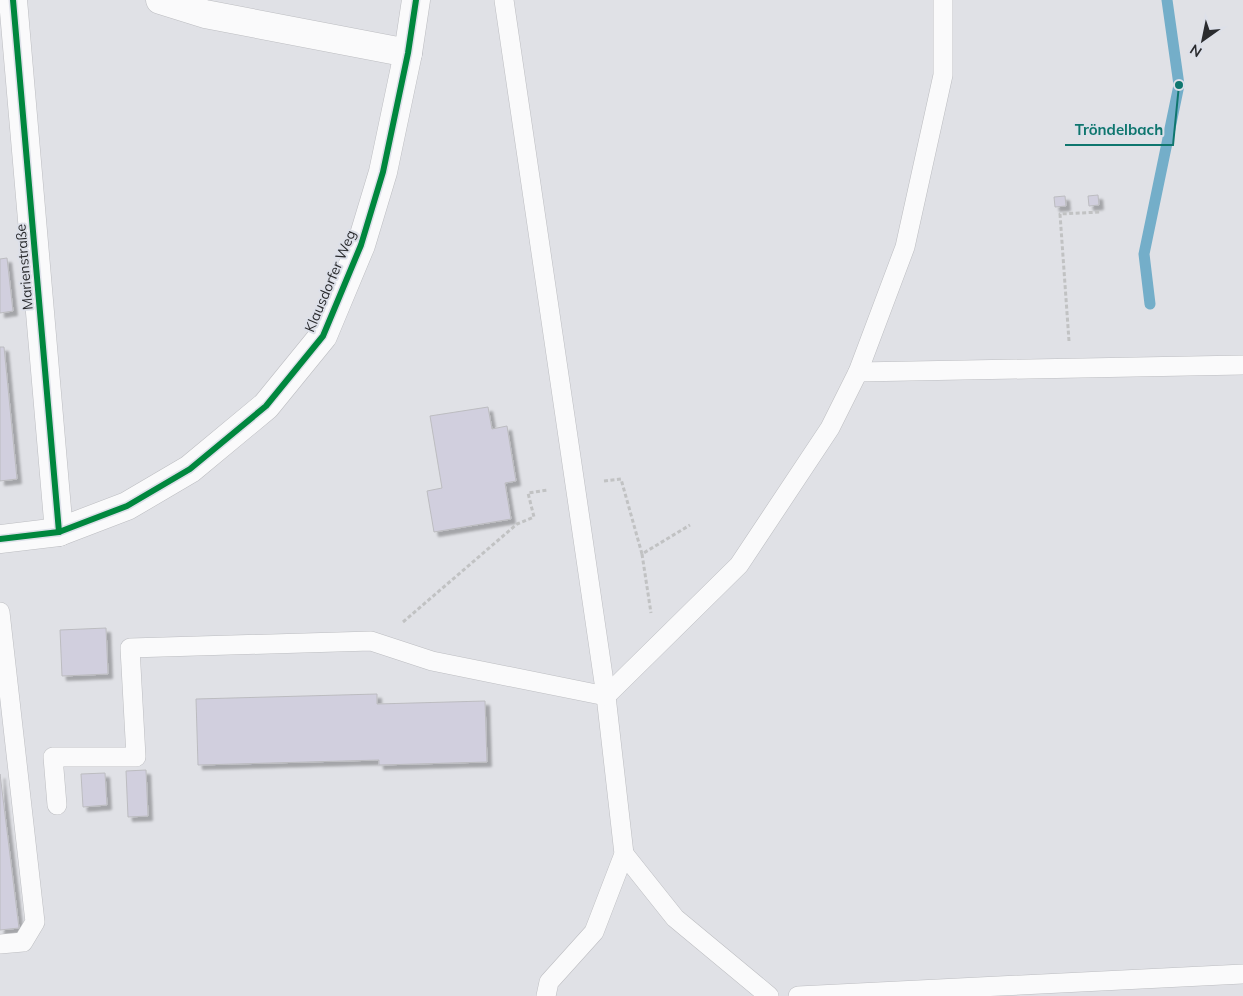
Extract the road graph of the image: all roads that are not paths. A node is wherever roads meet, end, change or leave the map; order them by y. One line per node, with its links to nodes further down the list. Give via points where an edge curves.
1 (13, 0): 9 (street, Marienstraße)
2 (160, 0): 6 (street, via 205,14)
3 (504, 0): 12 (lane)
4 (943, 0): 8 (lane, via 944,75 905,247)
5 (413, 1): 6 (street, Klausdorfer Weg)
6 (408, 53): 9 (street, Klausdorfer Weg, via 383,172 361,245 323,336 266,406 190,469 127,506)
7 (1243, 365): 8 (lane)
8 (858, 372): 12 (lane, via 830,428 739,565)
9 (60, 532): 10 (street, Klausdorfer Weg)
10 (0, 539)
11 (0, 612): 15 (lane, via 35,922 24,942)
12 (606, 696): 13 (lane, via 432,661 372,642 130,648 136,757 53,757); 14 (lane)
13 (57, 805)
14 (624, 854): 17 (lane, via 594,932 549,982); 18 (lane, via 675,918)
15 (0, 944)
16 (1243, 974): 19 (lane)
17 (546, 996)
18 (770, 996)
19 (798, 996)

